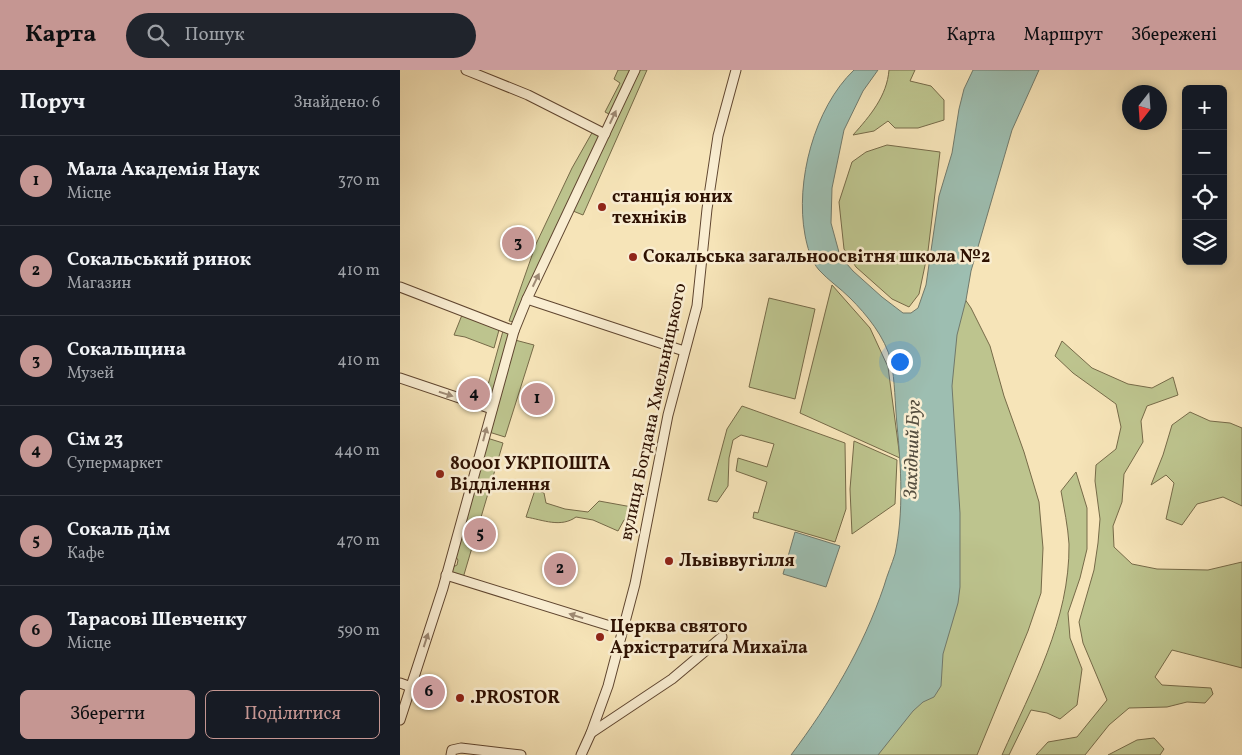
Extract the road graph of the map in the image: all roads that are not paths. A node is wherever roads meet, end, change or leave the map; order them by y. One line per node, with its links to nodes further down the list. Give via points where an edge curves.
1 (466, 70): 4 (street, via 528,95)
2 (635, 70): 4 (street, one-way to 2)
3 (735, 70): 8 (street, вулиця Богдана Хмельницького, via 718,136 697,306)
4 (606, 134): 6 (street, one-way to 4)
5 (400, 287): 7 (street)
6 (527, 299): 7 (street); 8 (street)
7 (514, 330): 10 (street)
8 (684, 351): 12 (street, вулиця Богдана Хмельницького)
9 (400, 378): 10 (street, one-way to 10)
10 (492, 409): 11 (street, one-way to 10)
11 (446, 575): 12 (street, one-way to 11); 15 (street, one-way to 11)
12 (623, 630): 17 (street, вулиця Богдана Хмельницького)
13 (722, 637): 17 (street, via 672,679)
14 (400, 683): 15 (street)
15 (411, 687): 16 (street)
16 (400, 720)
17 (591, 733): 20 (street, вулиця Богдана Хмельницького)
18 (451, 755): 19 (street, via 452,750 461,748)
19 (521, 755)
20 (581, 755)

